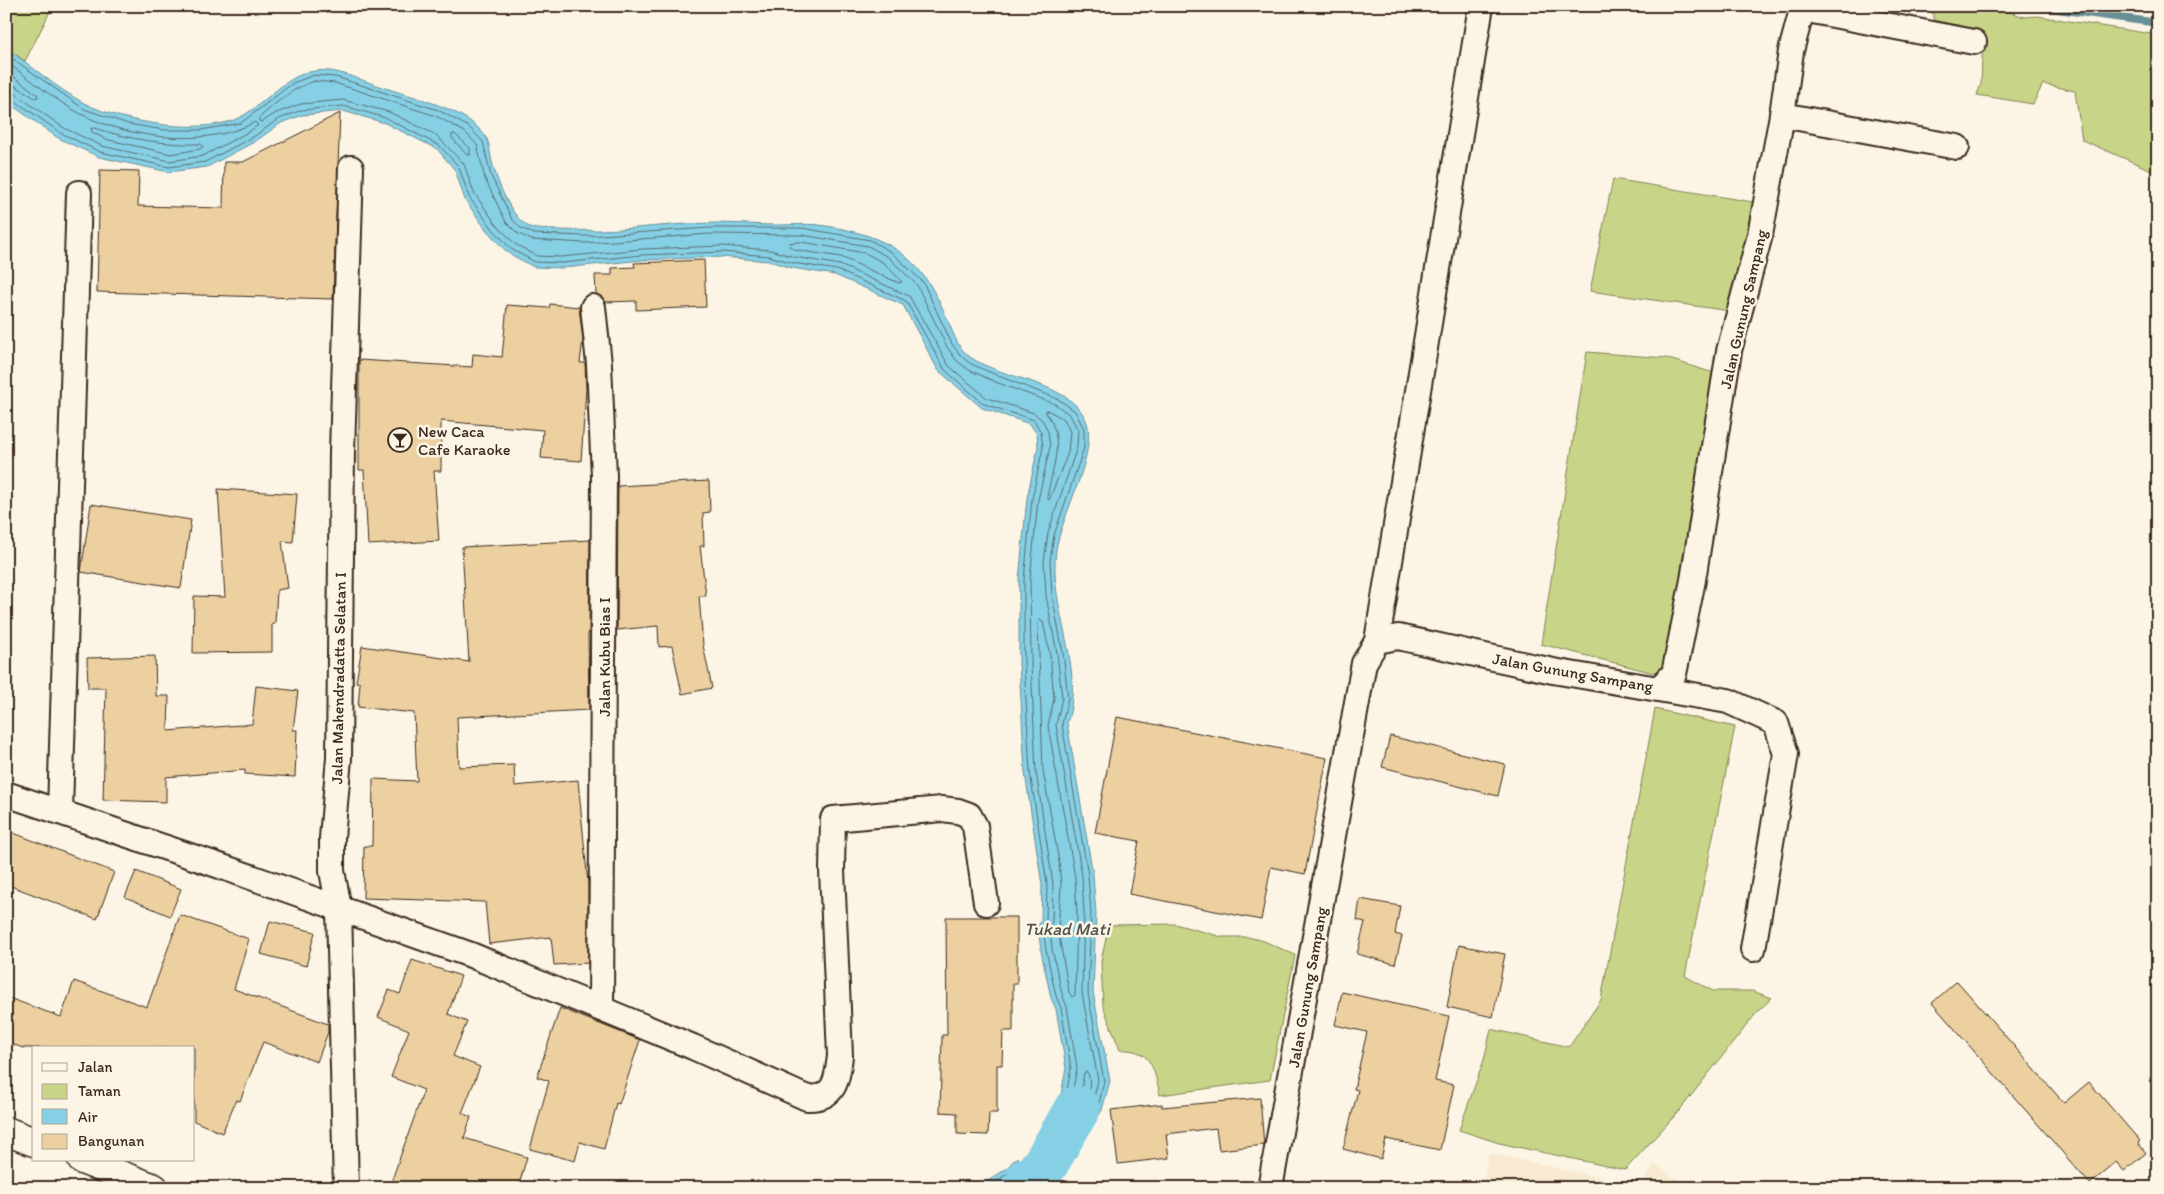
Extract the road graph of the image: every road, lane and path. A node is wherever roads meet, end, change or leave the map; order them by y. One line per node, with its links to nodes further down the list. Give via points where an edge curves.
1 (1481, 6): 9 (street)
2 (1803, 8): 3 (street); 4 (street, Jalan Gunung Sampang, via 1792,51)
3 (1974, 42)
4 (1782, 115): 5 (street); 10 (street, Jalan Gunung Sampang, via 1760,235 1729,352 1693,580 1674,674)
5 (1957, 147)
6 (351, 168): 14 (street, Jalan Mahendradatta Selatan I, via 343,402 338,758 332,838 332,871)
7 (79, 193): 12 (street)
8 (593, 307): 16 (street, Jalan Kubu Bias I, via 600,364 604,476)
9 (1377, 641): 10 (street, Jalan Gunung Sampang, via 1398,638 1553,671); 22 (street, Jalan Gunung Sampang, via 1364,663)
10 (1659, 688): 15 (street, via 1728,701 1776,723 1786,754)
11 (6, 794): 12 (street)
12 (60, 811): 14 (street)
13 (986, 903): 16 (street, via 975,826 969,815 942,809 833,819 840,1056 832,1089 818,1098 798,1096)
14 (339, 908): 16 (street, via 470,955); 21 (street, Jalan Mahendradatta Selatan I)
15 (1753, 950)
16 (601, 1008)
17 (6, 1131): 18 (main road)
18 (32, 1141)
19 (87, 1162): 20 (main road)
20 (154, 1188)
21 (346, 1188)
22 (1270, 1188)

